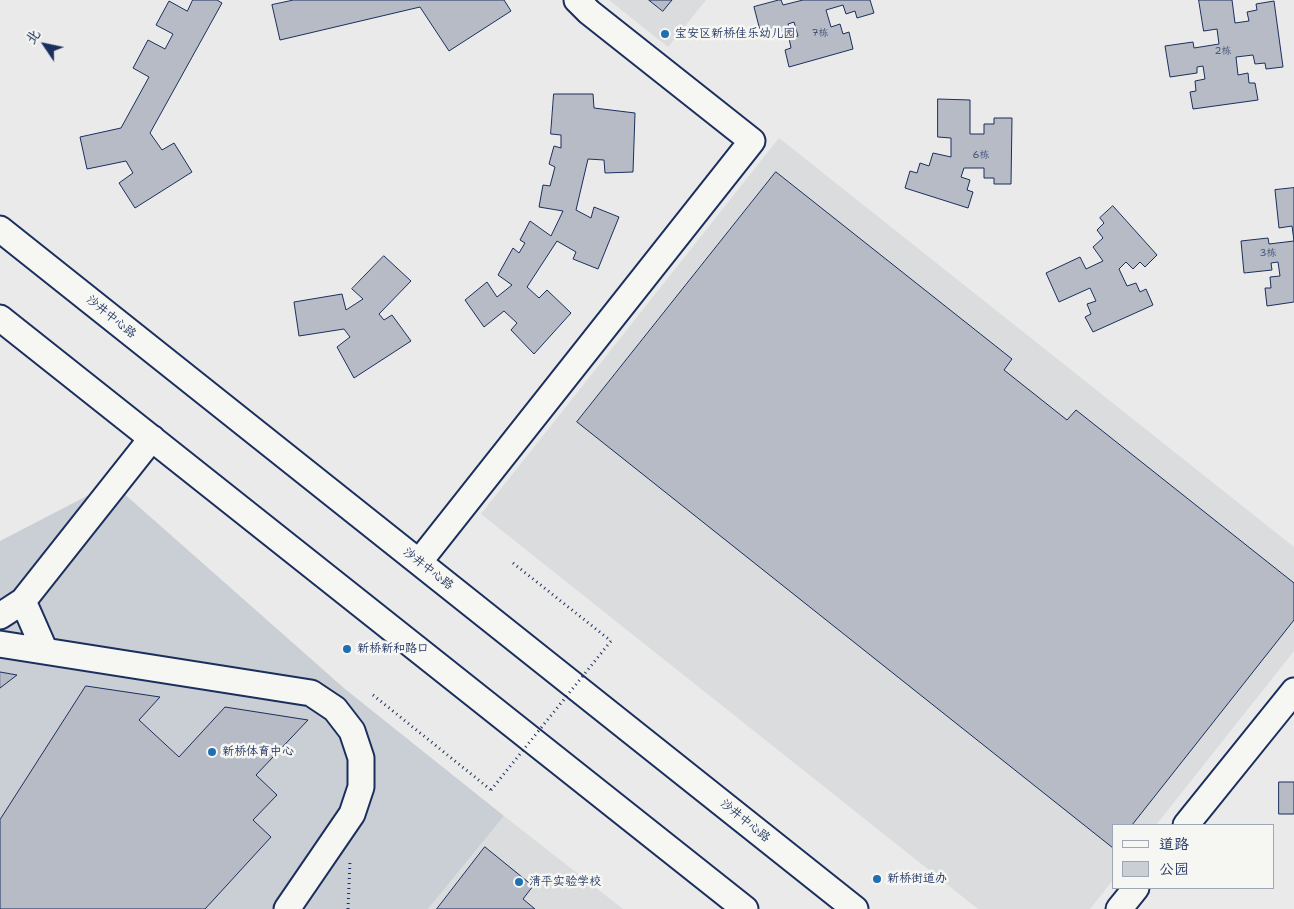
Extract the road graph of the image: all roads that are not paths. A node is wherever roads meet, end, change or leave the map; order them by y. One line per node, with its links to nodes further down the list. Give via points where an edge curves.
1 (577, 0): 5 (street, via 752,141)
2 (0, 229): 5 (street, 沙井中心路)
3 (0, 318): 4 (street)
4 (152, 438): 6 (street); 14 (street)
5 (419, 562): 15 (street, 沙井中心路)
6 (23, 601): 7 (street); 9 (street)
7 (0, 616)
8 (0, 644): 9 (street)
9 (45, 651): 13 (street, via 311,692 335,708 352,731 361,758 361,787 352,814)
10 (1294, 691): 11 (street)
11 (1187, 824)
12 (1135, 889): 16 (street)
13 (287, 909)
14 (745, 909)
15 (855, 909)
16 (1119, 909)

